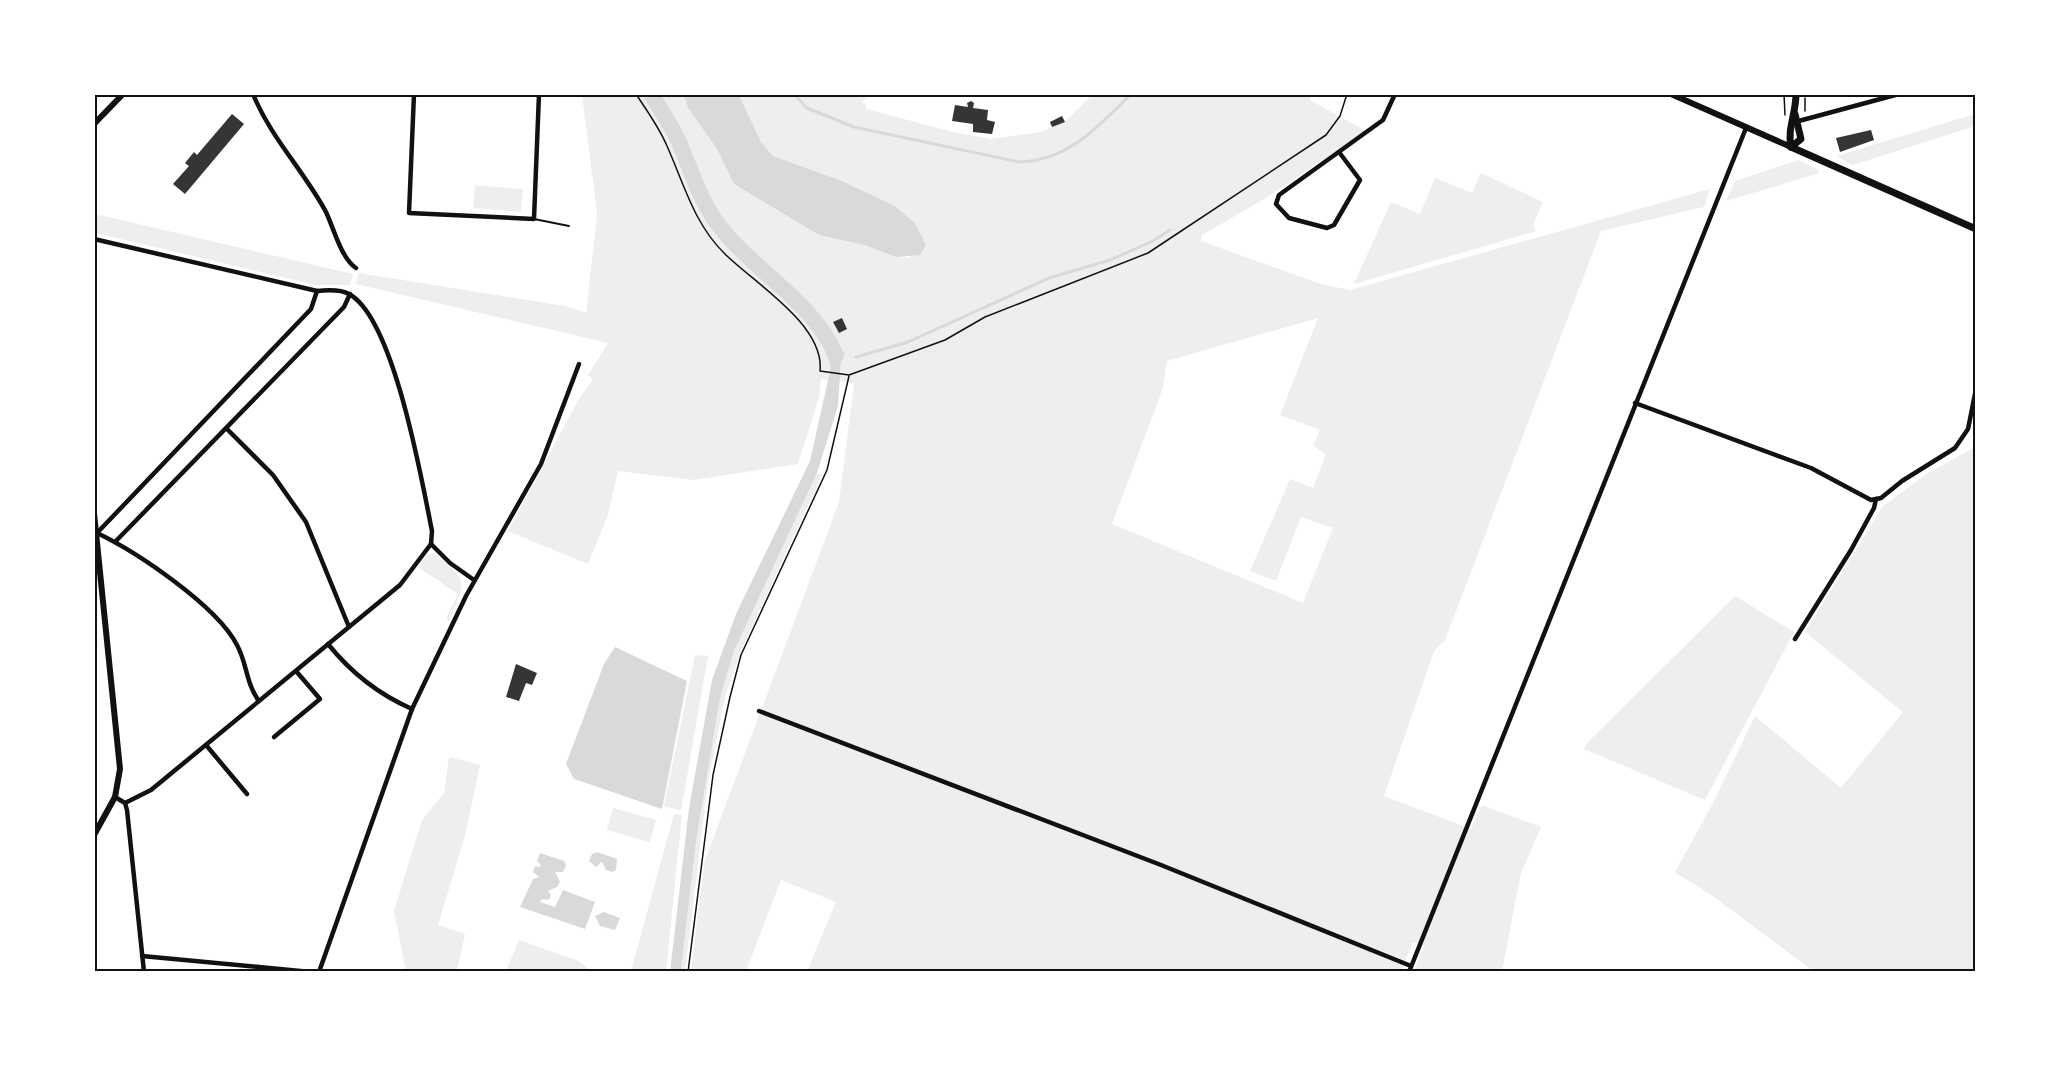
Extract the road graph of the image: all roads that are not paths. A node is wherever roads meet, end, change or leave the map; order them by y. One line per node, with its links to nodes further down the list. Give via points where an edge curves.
1 (123, 94): 10 (street)
2 (253, 94): 18 (street)
3 (414, 94): 14 (street, via 409,213)
4 (539, 94): 14 (street)
5 (1395, 94): 13 (street, via 1383,120)
6 (1671, 94): 11 (street)
7 (1796, 94): 9 (main road, via 1795,114)
8 (1899, 94): 9 (street)
9 (1799, 122): 12 (main road, via 1788,135); 12 (main road, via 1801,139)
10 (94, 124)
11 (1746, 128): 12 (street); 23 (street)
12 (1791, 147): 16 (main road)
13 (1339, 152): 13 (street, via 1279,195 1276,204 1289,218 1327,228 1334,225 1360,180)
14 (534, 219): 15 (lane)
15 (569, 225)
16 (1976, 229)
17 (94, 239): 19 (street)
18 (356, 268)
19 (317, 291): 20 (street); 27 (street, via 311,309)
20 (351, 294): 24 (street, via 344,307); 29 (street, via 373,324 403,396 432,531)
21 (579, 364): 30 (street, via 538,471)
22 (1976, 389): 25 (street, via 1971,431 1964,439 1948,454)
23 (1635, 404): 25 (street, via 1801,464 1866,498); 45 (street)
24 (227, 429): 28 (street); 31 (street, via 273,475 306,522)
25 (1876, 499): 32 (street, via 1851,550)
26 (94, 513): 27 (street)
27 (97, 533): 28 (street); 41 (street, via 120,758)
28 (116, 542): 35 (street, via 213,612 238,646)
29 (431, 544): 30 (street); 31 (street, via 400,585)
30 (474, 580): 36 (street)
31 (349, 627): 33 (street)
32 (1795, 639)
33 (328, 644): 34 (street); 36 (street, via 369,686)
34 (296, 671): 35 (street); 38 (street, via 320,699)
35 (259, 701): 39 (street)
36 (412, 709): 48 (street)
37 (759, 711): 45 (street, via 1161,865)
38 (274, 737)
39 (206, 745): 40 (street); 42 (street, via 151,790)
40 (247, 794)
41 (115, 797): 42 (street); 43 (street)
42 (125, 803): 44 (street)
43 (94, 835)
44 (142, 956): 46 (street); 47 (street)
45 (1410, 969)
46 (144, 972)
47 (311, 972)
48 (319, 972)

